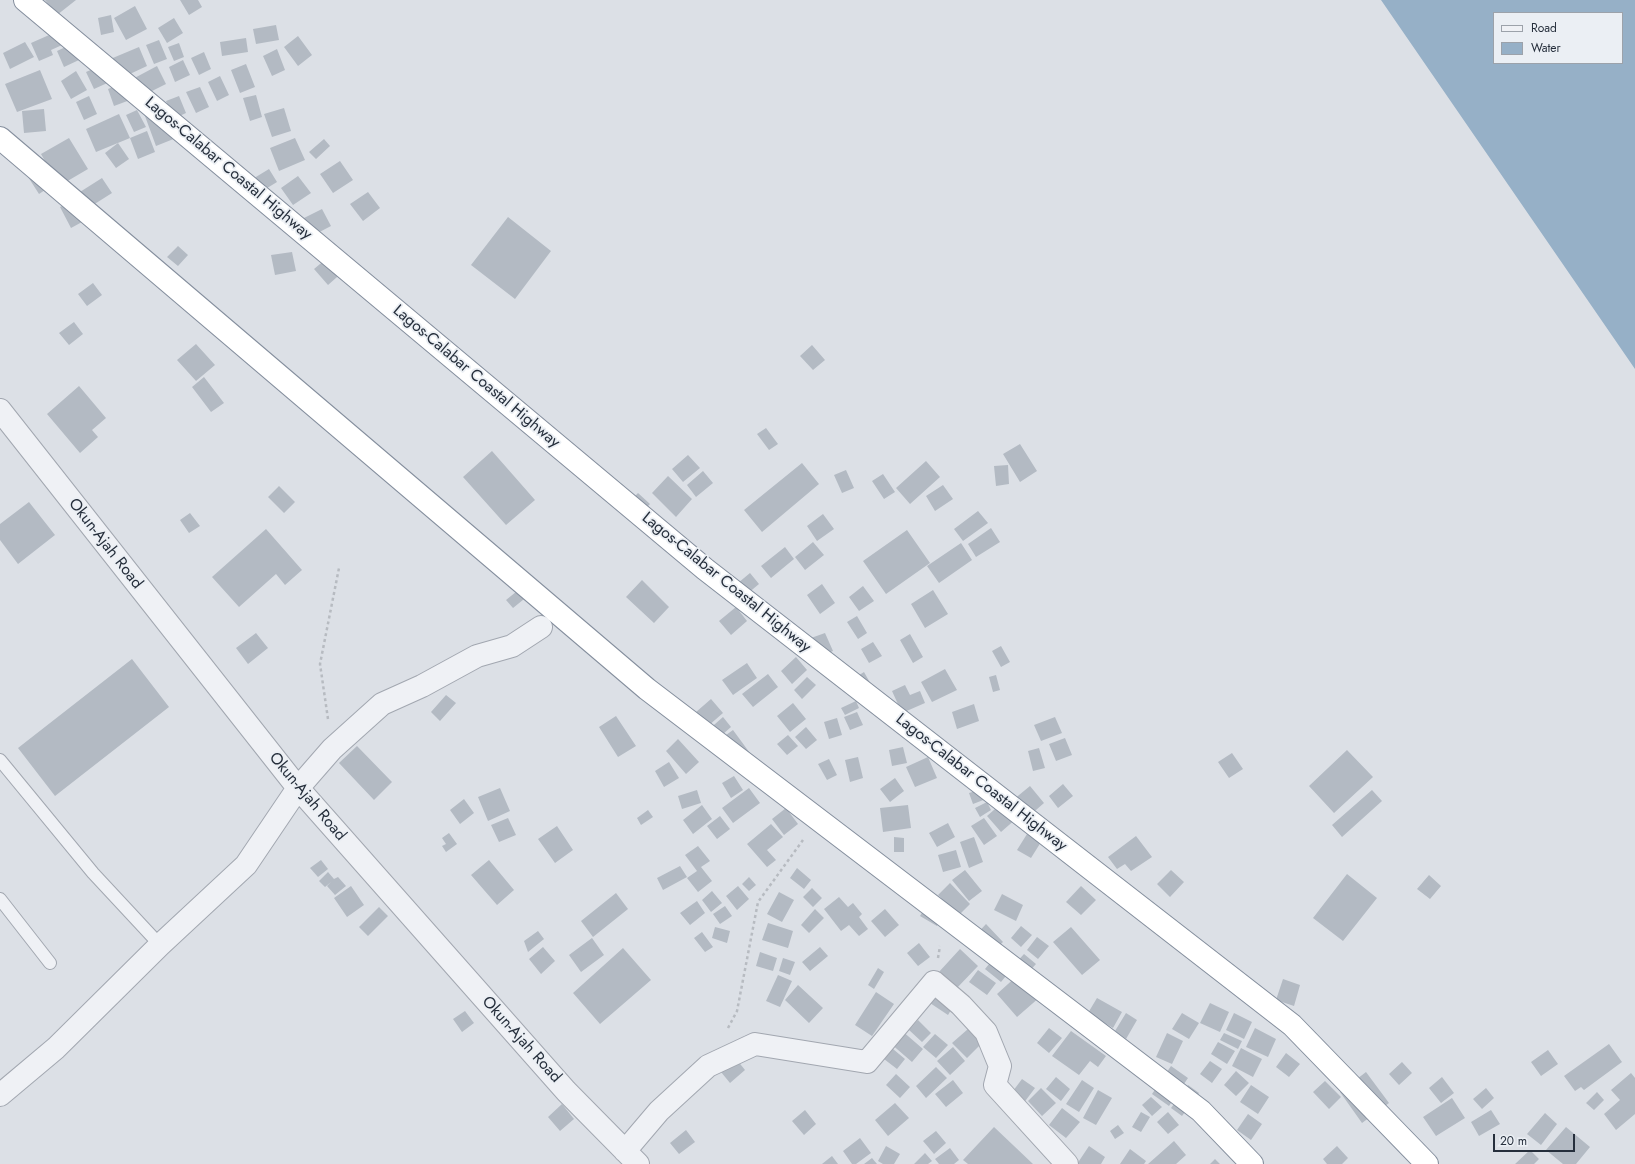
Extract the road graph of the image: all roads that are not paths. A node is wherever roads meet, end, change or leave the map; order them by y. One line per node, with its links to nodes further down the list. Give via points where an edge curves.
1 (25, 0): 14 (highway, Lagos-Calabar Coastal Highway, via 705,569 1292,1024)
2 (0, 138): 13 (highway, via 647,689 1200,1111)
3 (0, 410): 6 (street, Okun-Ajah Road)
4 (541, 627): 6 (street, via 512,646 478,656 382,704 332,749)
5 (1, 764): 8 (lane, via 93,873)
6 (298, 788): 8 (street, via 246,865); 11 (street, Okun-Ajah Road, via 566,1091)
7 (0, 898): 9 (lane)
8 (160, 945): 10 (street, via 56,1048)
9 (50, 963)
10 (0, 1095)
11 (631, 1158): 12 (street, via 659,1111 708,1066 755,1044 867,1062 934,982 986,1032 1000,1066 996,1085)
12 (1067, 1164)
13 (1252, 1164)
14 (1427, 1164)

